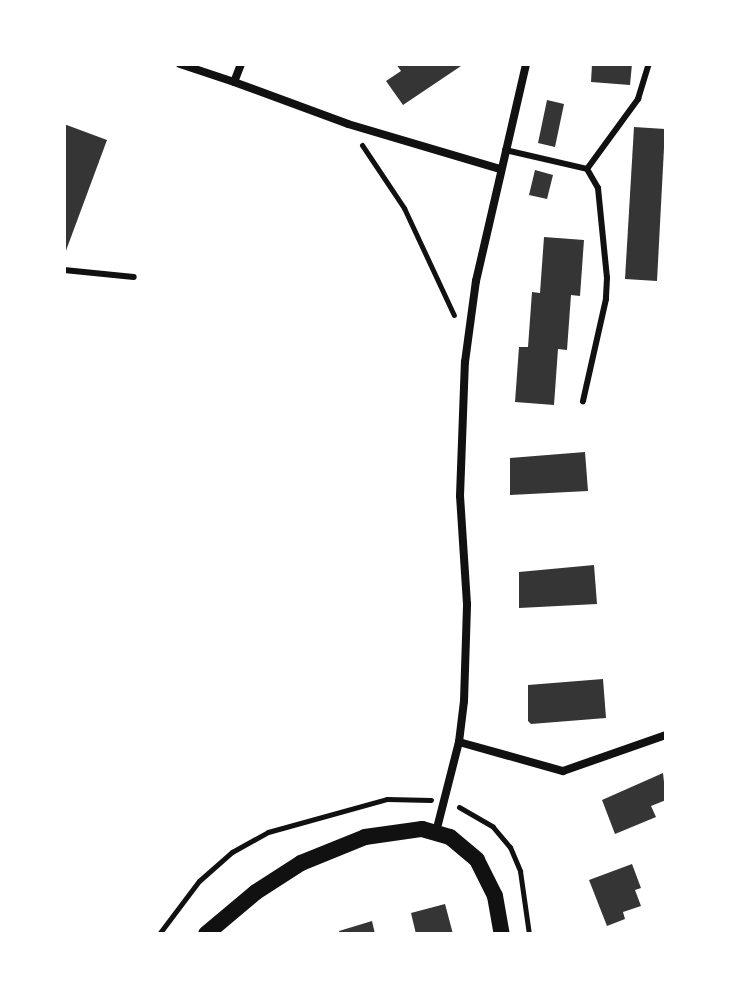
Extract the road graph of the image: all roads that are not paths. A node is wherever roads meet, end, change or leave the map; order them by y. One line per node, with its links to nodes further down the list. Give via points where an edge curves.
1 (180, 64): 5 (street)
2 (241, 64): 5 (street)
3 (526, 64): 6 (street)
4 (649, 64): 8 (lane, via 638,99)
5 (234, 82): 7 (street, via 348,124)
6 (505, 150): 7 (street); 8 (lane)
7 (500, 169): 13 (street, via 468,343 460,496 467,604)
8 (587, 169): 11 (lane, via 598,188 607,278)
9 (64, 270): 10 (lane)
10 (134, 277)
11 (583, 401)
12 (666, 735): 13 (street, via 563,771)
13 (459, 742): 14 (street)
14 (436, 832): 15 (main road, via 392,831 330,850 256,892); 16 (main road, via 477,860 495,896)
15 (206, 934)
16 (502, 934)

